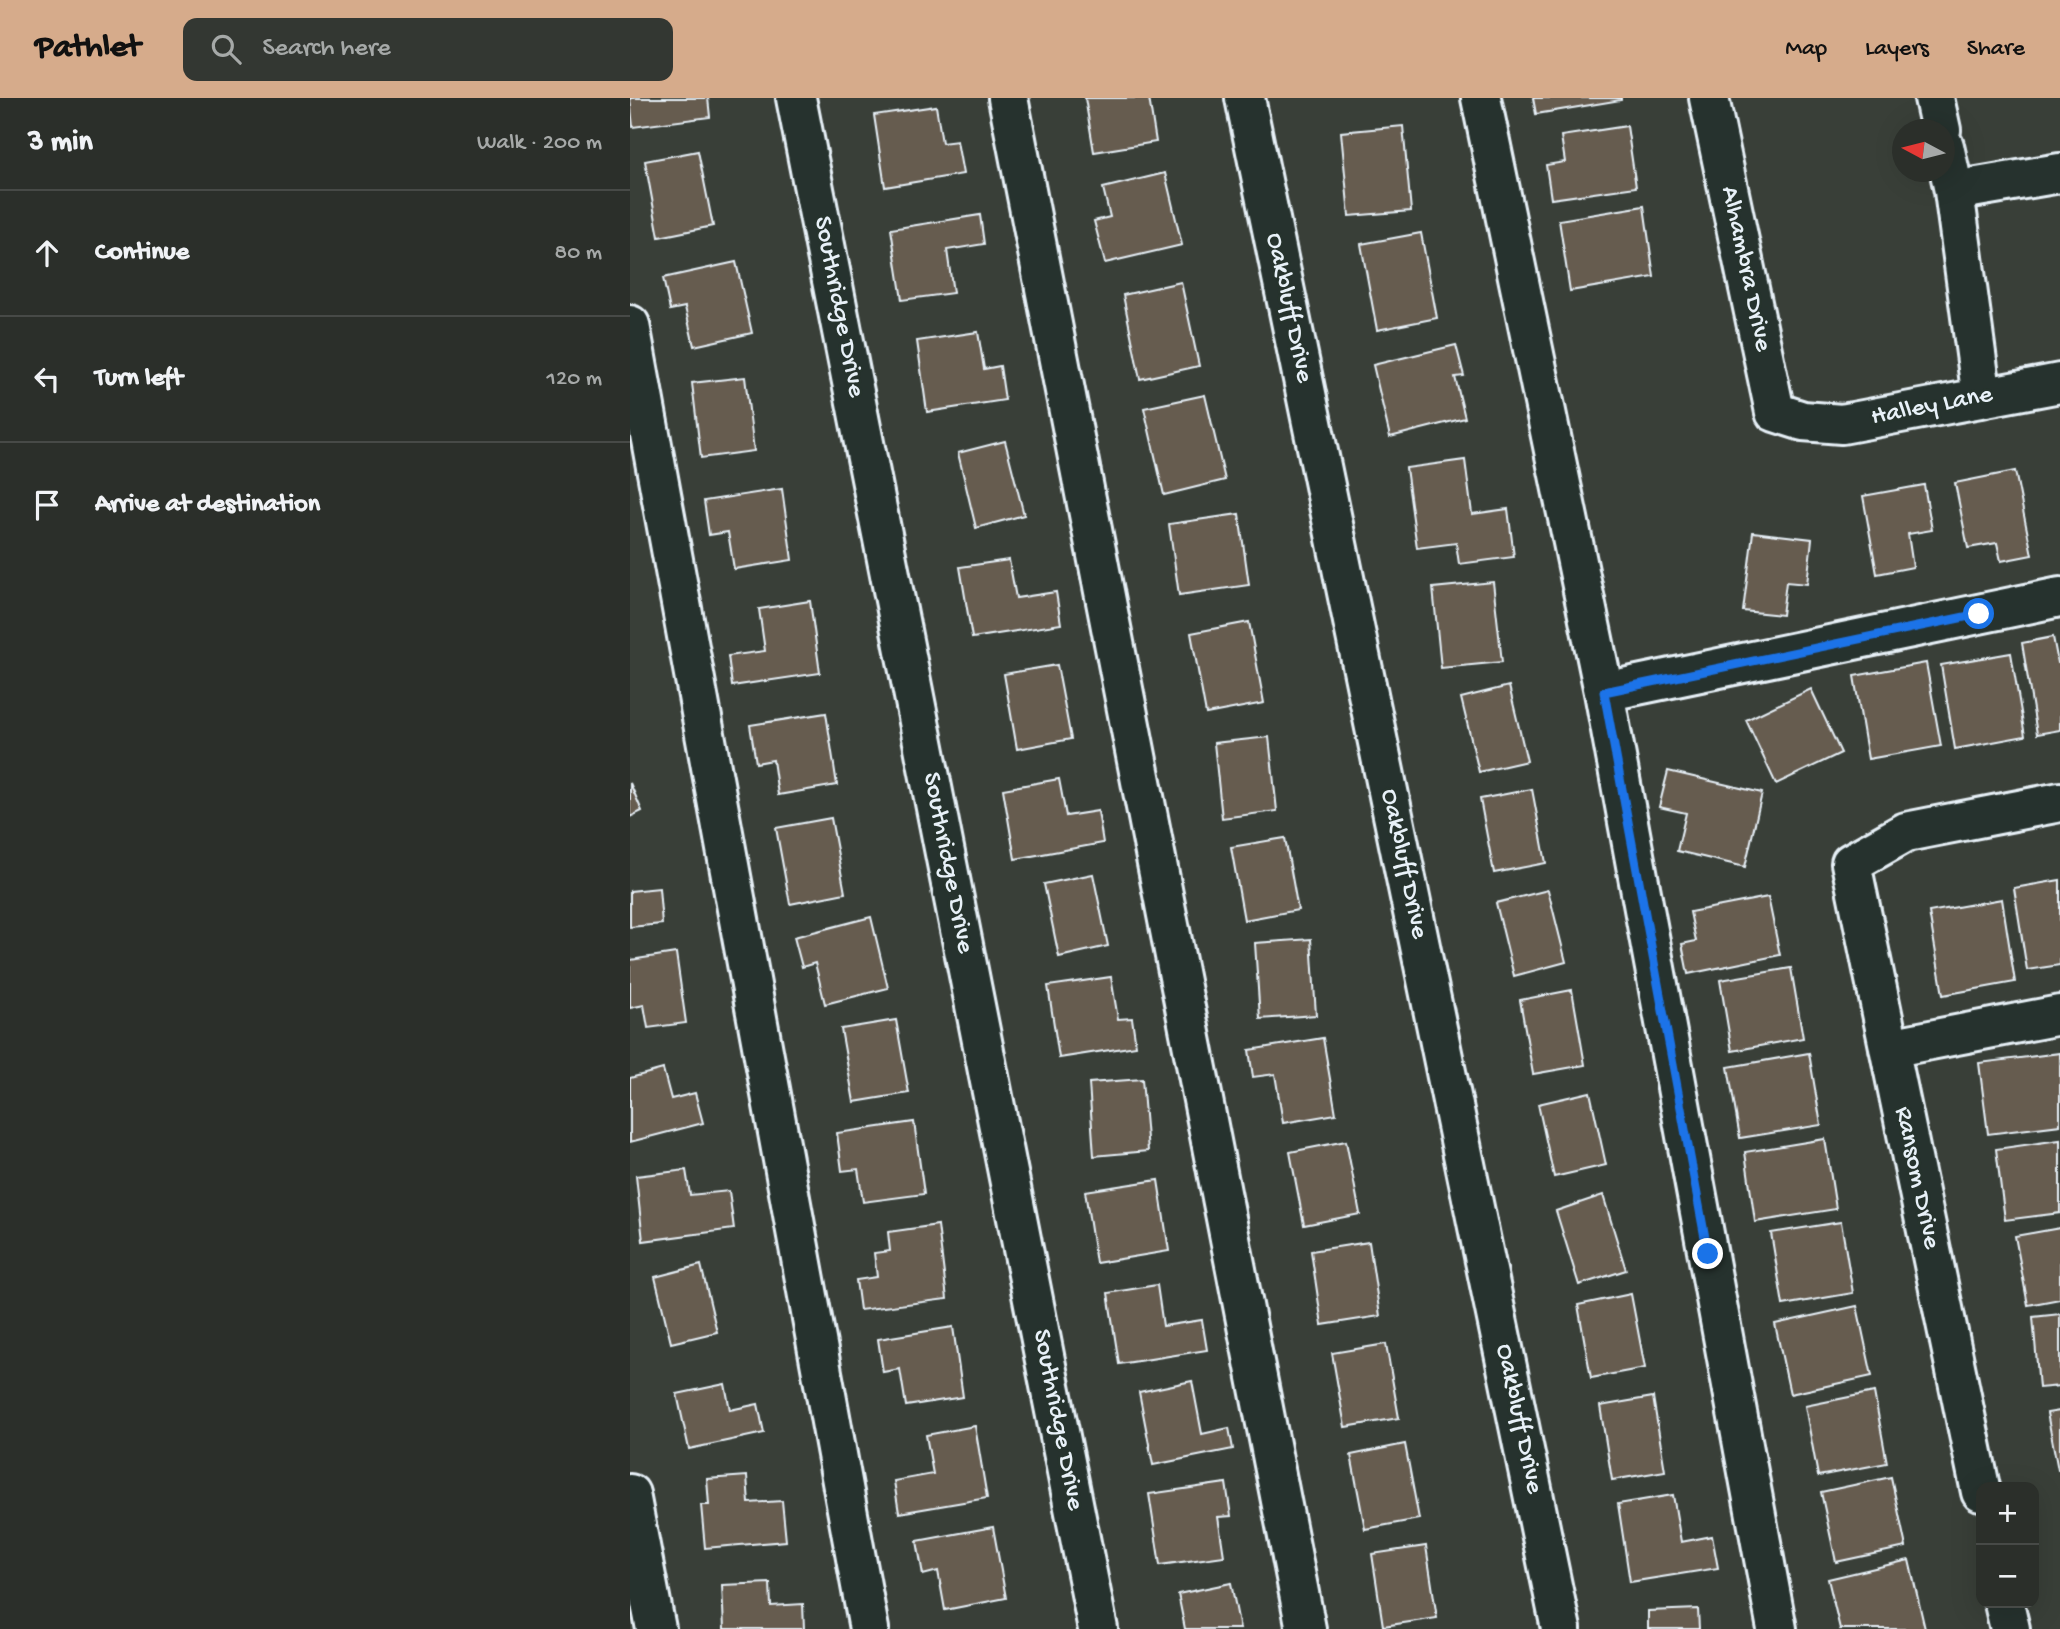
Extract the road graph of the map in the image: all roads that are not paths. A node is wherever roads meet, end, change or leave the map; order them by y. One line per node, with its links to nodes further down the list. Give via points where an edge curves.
1 (796, 98): 25 (street, Southridge Drive)
2 (1008, 98): 26 (street)
3 (1245, 98): 27 (street, Oakbluff Drive)
4 (1481, 98): 16 (street)
5 (1709, 98): 14 (street, Alhambra Drive, via 1775,412)
6 (1934, 98): 7 (street)
7 (1939, 119)
8 (2060, 173): 10 (street)
9 (1952, 182): 10 (street)
10 (1954, 191): 13 (street)
11 (630, 326): 24 (street)
12 (2060, 383): 13 (street, Halley Lane)
13 (1982, 398): 14 (street, Halley Lane, via 1842,424)
14 (1803, 421)
15 (2060, 597): 16 (street)
16 (1604, 692): 28 (street)
17 (2060, 802): 19 (street, Ransom Drive, via 1906,832 1851,863)
18 (2060, 1015): 19 (street)
19 (1889, 1048): 20 (street, Ransom Drive)
20 (1979, 1482)
21 (630, 1494): 23 (street)
22 (2005, 1608): 29 (street)
23 (656, 1629)
24 (869, 1629)
25 (1098, 1629)
26 (1306, 1629)
27 (1562, 1629)
28 (1777, 1629)
29 (2010, 1629)

